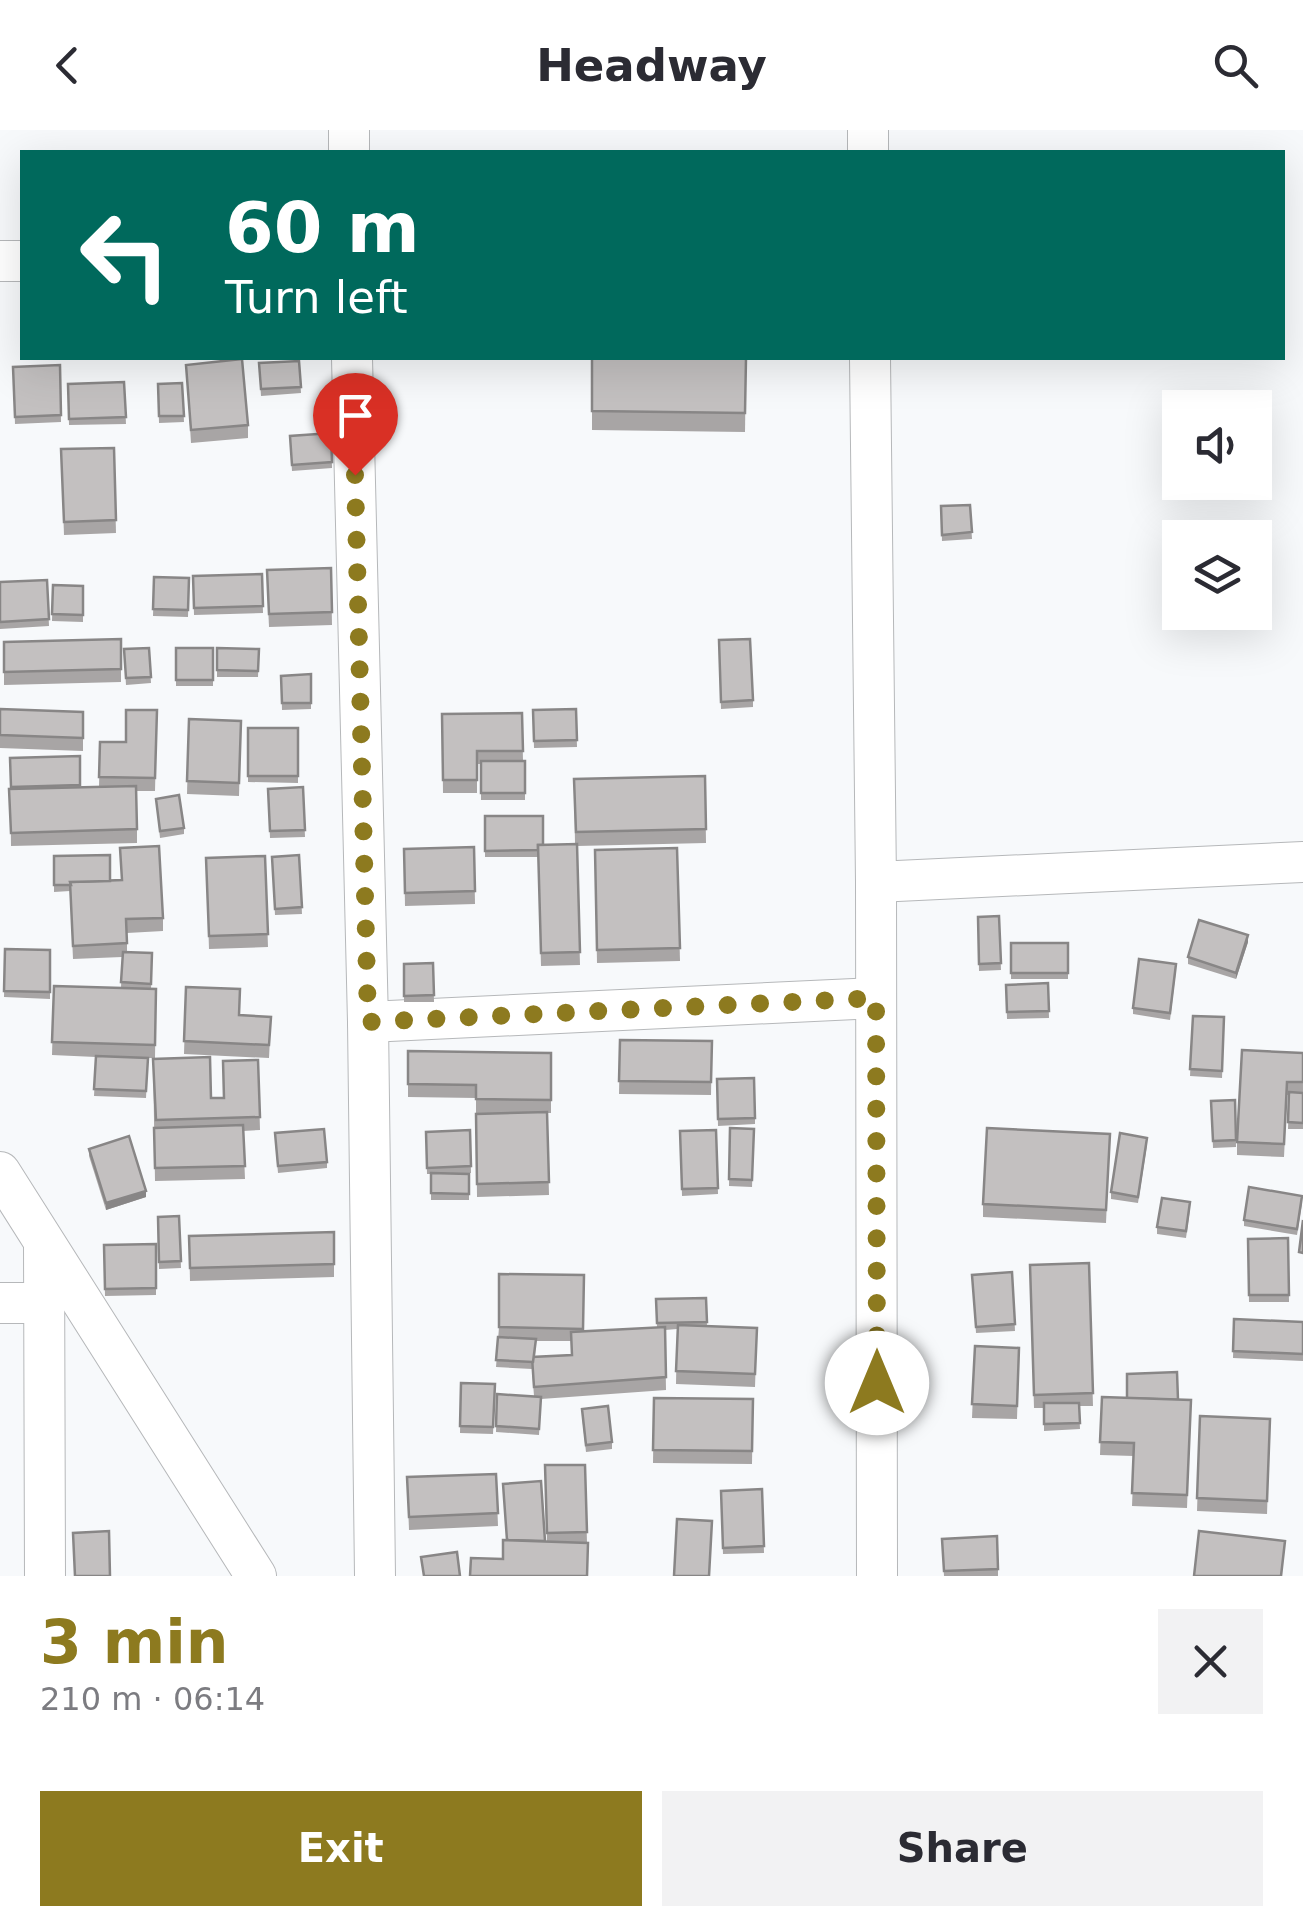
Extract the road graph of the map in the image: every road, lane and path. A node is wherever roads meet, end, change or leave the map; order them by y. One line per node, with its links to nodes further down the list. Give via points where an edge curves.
1 (352, 360): 6 (street)
2 (870, 360): 4 (street)
3 (1303, 862): 4 (street)
4 (876, 882): 5 (street)
5 (876, 998): 6 (street); 14 (street)
6 (368, 1022): 13 (street)
7 (0, 1172): 8 (street)
8 (44, 1243): 10 (street); 12 (street)
9 (0, 1303): 10 (street)
10 (43, 1303): 11 (street)
11 (45, 1576)
12 (256, 1576)
13 (375, 1576)
14 (877, 1576)

